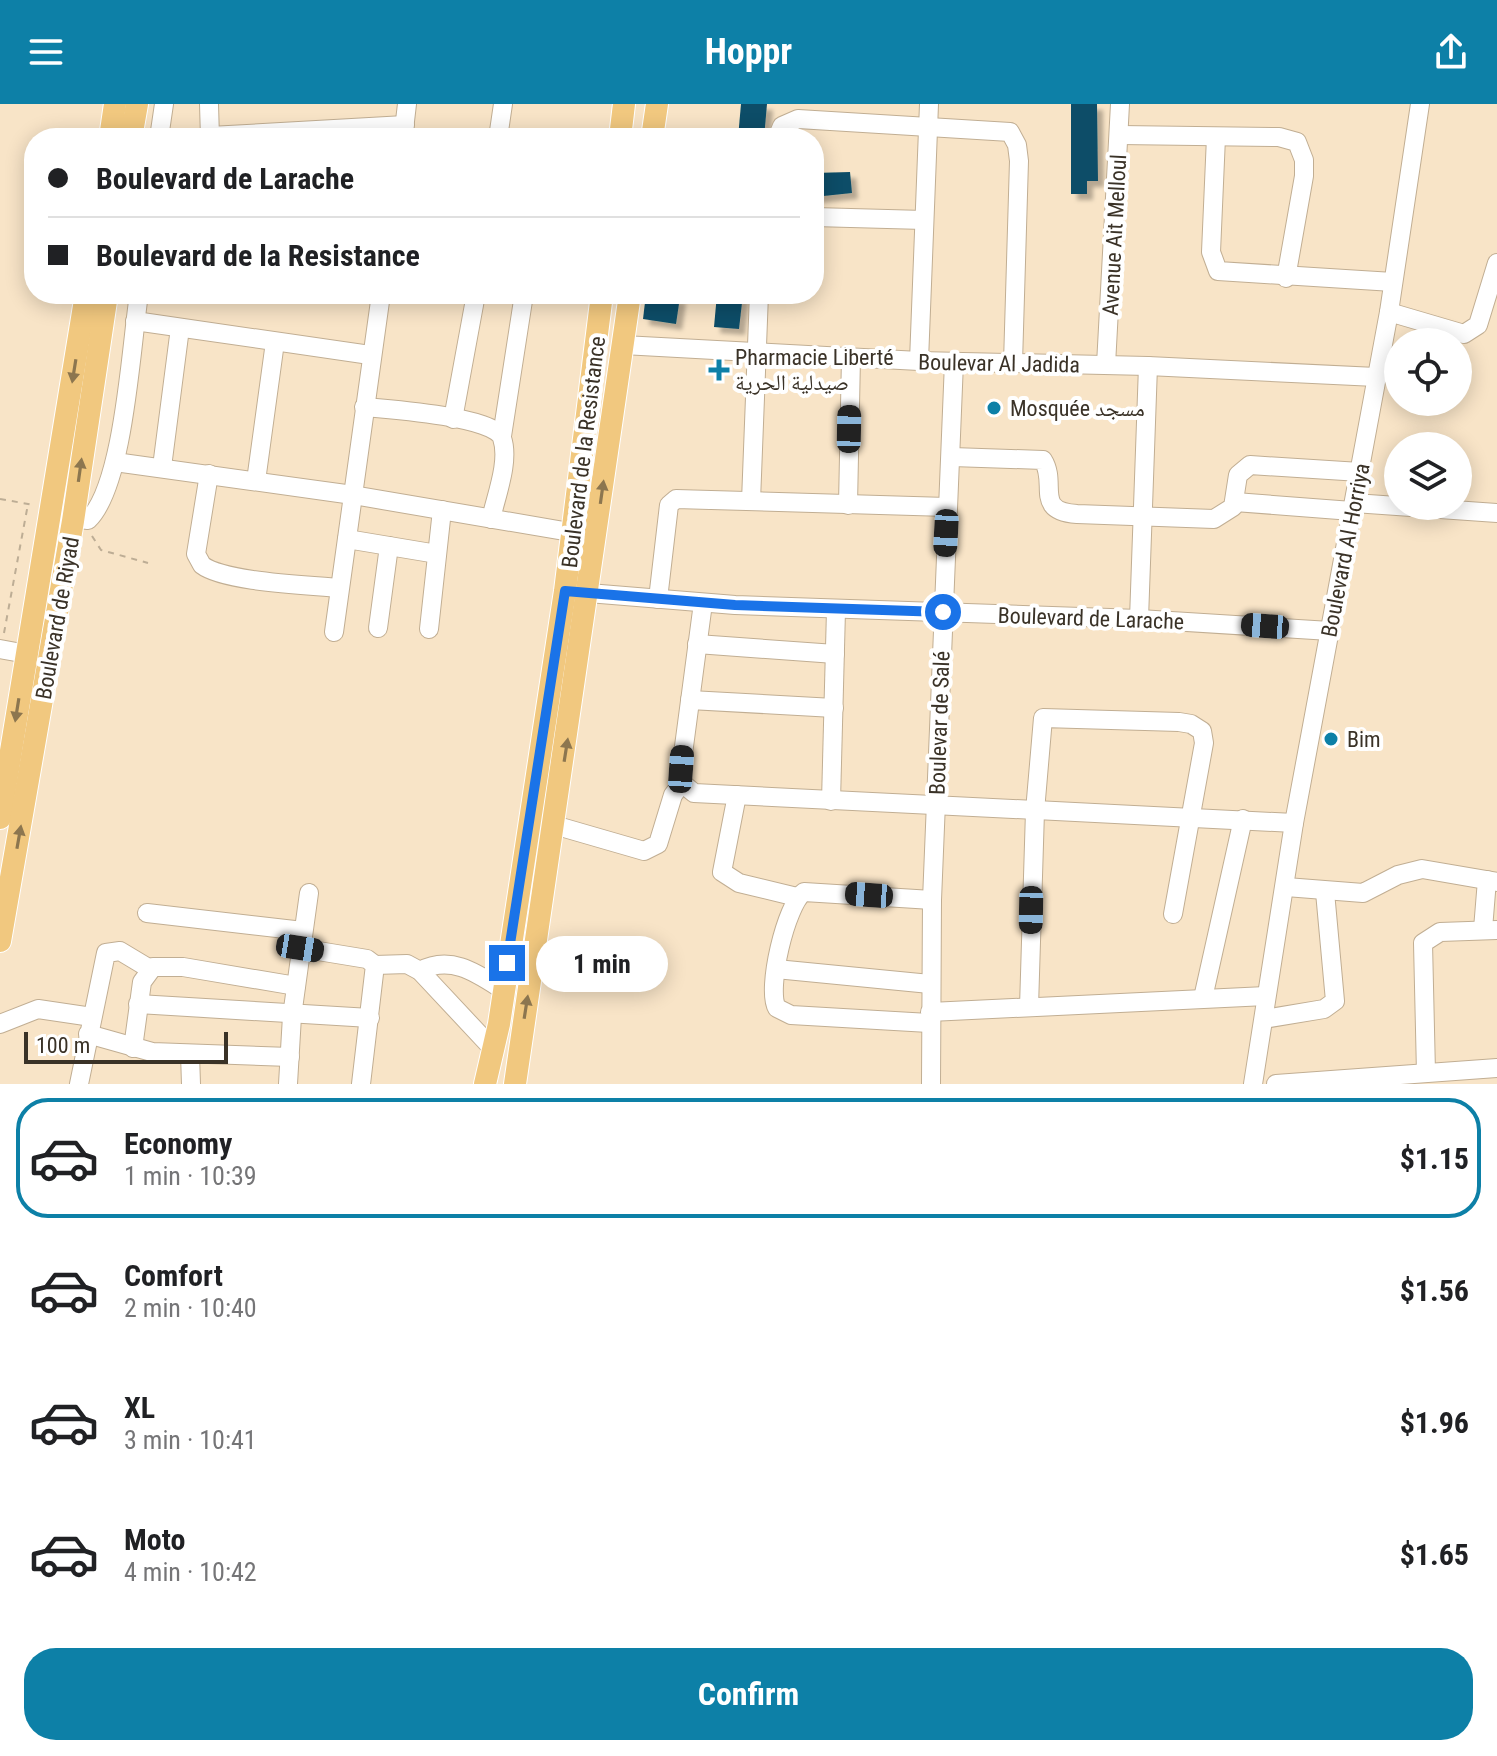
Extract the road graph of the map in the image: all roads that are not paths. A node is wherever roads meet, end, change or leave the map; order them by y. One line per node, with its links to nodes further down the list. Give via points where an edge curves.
1 (115, 104): 12 (main road)
2 (137, 104): 13 (main road)
3 (164, 104): 14 (street)
4 (209, 104): 15 (street)
5 (407, 104): 16 (street)
6 (503, 104): 17 (street)
7 (624, 104): 18 (main road)
8 (657, 104): 19 (main road)
9 (929, 104): 21 (street)
10 (1120, 104): 22 (street, Avenue Ait Melloul)
11 (1420, 104): 28 (street, Boulevard Al Horriya)
12 (111, 128)
13 (133, 128)
14 (160, 128)
15 (210, 128)
16 (404, 128)
17 (499, 128)
18 (621, 128)
19 (653, 128)
20 (781, 128): 21 (street, via 798,119)
21 (929, 128): 25 (street); 48 (street, via 1000,130 1014,136 1019,211)
22 (1120, 135): 23 (street); 49 (street, Avenue Ait Melloul)
23 (1216, 137): 27 (street, via 1214,267 1224,273); 27 (street, via 1279,137 1297,142 1301,149 1304,176)
24 (824, 217): 25 (street)
25 (924, 220): 46 (street)
26 (1497, 263): 38 (street, via 1472,331 1464,334)
27 (1286, 278): 28 (street)
28 (1393, 282): 38 (street, Boulevard Al Horriya)
29 (84, 304): 68 (main road, Boulevard de Riyad, one-way to 68)
30 (106, 304): 72 (main road, Boulevard de Riyad, one-way to 30)
31 (138, 304): 39 (street)
32 (379, 304): 44 (street)
33 (474, 304): 53 (street)
34 (523, 304): 54 (street)
35 (601, 304): 73 (main road, Boulevard de la Resistance)
36 (629, 304): 42 (main road, Boulevard de la Resistance)
37 (758, 304): 43 (street)
38 (1389, 312): 51 (street, Boulevard Al Horriya)
39 (135, 321): 40 (street); 56 (street)
40 (180, 328): 41 (street); 57 (street)
41 (275, 342): 44 (street); 60 (street)
42 (623, 345): 43 (street, Boulevar Al Jadida); 78 (main road, Boulevard de la Resistance, one-way to 42)
43 (755, 351): 45 (street, Boulevar Al Jadida); 62 (street)
44 (370, 355): 52 (street)
45 (851, 357): 46 (street, Boulevar Al Jadida); 64 (street)
46 (919, 361): 47 (street, Boulevar Al Jadida)
47 (954, 362): 48 (street, Boulevar Al Jadida); 55 (street, Boulevar de Salé)
48 (1013, 363): 49 (street, Boulevar Al Jadida)
49 (1106, 365): 50 (street, Boulevar Al Jadida)
50 (1148, 366): 51 (street, Boulevar Al Jadida); 70 (street)
51 (1376, 377): 58 (street, Boulevard Al Horriya)
52 (364, 407): 53 (street); 61 (street)
53 (453, 419): 54 (street, via 490,425)
54 (502, 436): 71 (street, via 503,462)
55 (952, 457): 65 (street, Boulevar de Salé); 70 (street, via 1039,459 1047,465 1049,497 1062,513)
56 (115, 462): 57 (street); 72 (street, via 103,500)
57 (162, 467): 59 (street)
58 (1360, 472): 63 (street, via 1250,465 1238,475); 66 (street, Boulevard Al Horriya)
59 (209, 474): 60 (street); 77 (street, via 196,554 202,565 256,580)
60 (256, 481): 61 (street)
61 (353, 495): 67 (street); 74 (street)
62 (751, 501): 64 (street); 79 (street, via 672,501)
63 (1235, 502): 66 (street); 70 (street, via 1214,519)
64 (848, 505): 65 (street)
65 (947, 507): 82 (street, Boulevar de Salé)
66 (1353, 507): 69 (street); 86 (street, Boulevard Al Horriya)
67 (442, 510): 71 (street); 76 (street)
68 (50, 511): 72 (street); 90 (main road, Boulevard de Riyad)
69 (1497, 513)
70 (1145, 515): 83 (street)
71 (491, 519): 73 (street)
72 (81, 520): 114 (main road, Boulevard de Riyad, one-way to 72)
73 (570, 532): 78 (main road, Boulevard de la Resistance)
74 (347, 539): 75 (street); 77 (street)
75 (389, 546): 76 (street); 84 (street)
76 (437, 554): 85 (street)
77 (338, 588): 87 (street)
78 (576, 592): 79 (street, Boulevard de Larache); 103 (main road, Boulevard de la Resistance, one-way to 78); 121 (main road, Boulevard de la Resistance)
79 (658, 599): 80 (street, Boulevard de Larache)
80 (703, 603): 81 (street, Boulevard de Larache); 88 (street)
81 (836, 610): 82 (street, Boulevard de Larache); 91 (street)
82 (943, 612): 83 (street, Boulevard de Larache); 97 (street, Boulevar de Salé)
83 (1139, 619): 86 (street, Boulevard de Larache)
84 (378, 628)
85 (429, 629)
86 (1330, 631): 102 (street, Boulevard Al Horriya)
87 (334, 632)
88 (697, 644): 91 (street); 92 (street)
89 (0, 649): 90 (street)
90 (27, 654): 100 (main road, Boulevard de Riyad, one-way to 100)
91 (835, 654): 93 (street)
92 (690, 700): 93 (street); 94 (street)
93 (834, 708): 96 (street)
94 (682, 783): 95 (street, via 694,793); 103 (street, via 658,844 644,851)
95 (737, 795): 96 (street); 108 (street, via 722,872 739,883)
96 (831, 801): 97 (street)
97 (936, 805): 98 (street); 109 (street, Boulevar de Salé)
98 (1035, 811): 99 (street); 99 (street, via 1040,723 1051,716 1198,727 1204,743); 125 (street)
99 (1193, 816): 101 (street); 111 (street)
100 (0, 818)
101 (1243, 819): 102 (street); 123 (street)
102 (1294, 823): 105 (street, Boulevard Al Horriya)
103 (554, 825): 143 (main road, Boulevard de la Resistance, one-way to 103)
104 (1492, 881): 106 (street, via 1422,869 1363,893); 112 (street)
105 (1286, 887): 106 (street); 122 (street, Boulevard Al Horriya)
106 (1325, 892): 129 (street, via 1335,1001 1324,1009)
107 (309, 893): 113 (street)
108 (797, 897): 109 (street, via 810,891); 117 (street)
109 (932, 900): 119 (street, Boulevar de Salé)
110 (147, 913): 113 (street)
111 (1173, 914)
112 (1490, 930): 137 (street, via 1440,932 1423,943)
113 (302, 939): 115 (street); 120 (street)
114 (0, 941)
115 (375, 965): 118 (street, via 407,964); 128 (street)
116 (150, 969): 120 (street, via 183,967); 124 (street); 131 (street, via 120,951 106,953)
117 (776, 969): 119 (street); 127 (street, via 772,999 785,1014)
118 (420, 971): 121 (street, via 461,966); 133 (street)
119 (930, 984): 127 (street, Boulevar de Salé)
120 (296, 986): 126 (street)
121 (503, 990): 133 (main road, Boulevard de la Resistance)
122 (1266, 996): 123 (street); 129 (street, Boulevard Al Horriya)
123 (1203, 998): 125 (street)
124 (138, 1004): 126 (street); 132 (street)
125 (1029, 1007): 127 (street)
126 (292, 1016): 128 (street); 135 (street)
127 (930, 1017): 144 (street, Boulevar de Salé)
128 (370, 1018): 141 (street)
129 (1264, 1019): 145 (street, Boulevard Al Horriya)
130 (0, 1024): 131 (street, via 38,1009)
131 (90, 1025): 132 (street); 138 (street)
132 (133, 1048): 134 (street)
133 (493, 1049): 142 (main road, Boulevard de la Resistance)
134 (190, 1054): 135 (street); 139 (street)
135 (290, 1057): 140 (street)
136 (1497, 1068): 137 (street)
137 (1426, 1073): 146 (street)
138 (79, 1084)
139 (191, 1084)
140 (288, 1084)
141 (361, 1084)
142 (485, 1084)
143 (515, 1084)
144 (931, 1084)
145 (1253, 1084)
146 (1276, 1084)

